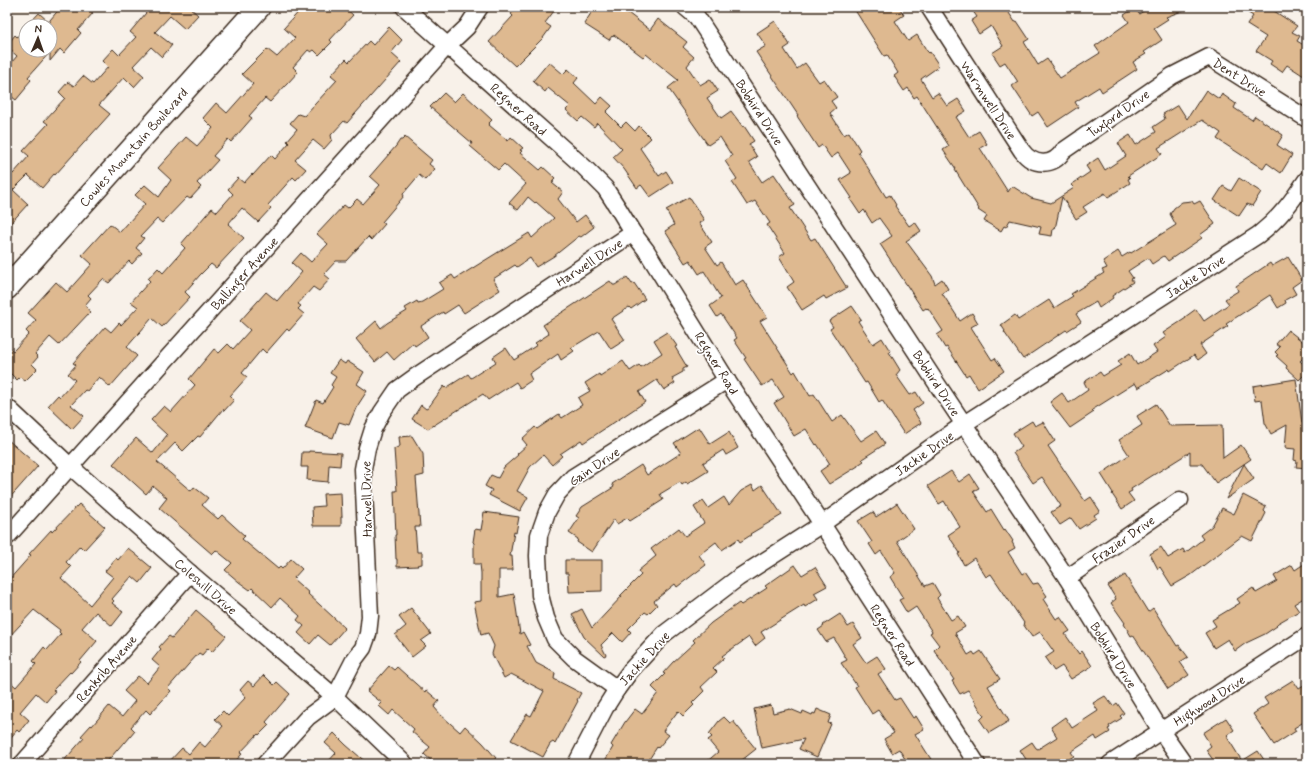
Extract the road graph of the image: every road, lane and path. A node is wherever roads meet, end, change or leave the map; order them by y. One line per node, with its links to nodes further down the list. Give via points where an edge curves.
1 (259, 7): 12 (street, Cowles Mountain Boulevard)
2 (404, 7): 6 (street, Regner Road)
3 (480, 7): 6 (street, Ballinger Avenue, via 467,27)
4 (687, 7): 15 (street, Bobhird Drive, via 697,17)
5 (930, 7): 9 (street, Warmwell Drive, via 1026,155 1035,161 1046,163 1056,159)
6 (448, 45): 11 (street, Regner Road, via 605,188); 16 (street, Ballinger Avenue)
7 (1172, 76): 8 (street, Dent Drive, via 1209,57); 9 (street, Tuxford Drive)
8 (1307, 119)
9 (1064, 151)
10 (1307, 178): 15 (street, Jackie Drive, via 1287,208 1258,235)
11 (633, 233): 13 (street, Regner Road); 24 (street, Harwell Drive, via 415,377 397,390 382,412 373,429 363,469 370,616 368,634 364,648 354,660)
12 (7, 288)
13 (727, 380): 18 (street, Regner Road); 23 (street, Gain Drive, via 573,477 556,494 539,534 540,595 555,639 574,658)
14 (7, 407): 16 (street, Coleshill Drive)
15 (964, 424): 18 (street, Jackie Drive); 21 (street, Bobhird Drive)
16 (71, 466): 19 (street, Ballinger Avenue); 20 (street, Coleshill Drive)
17 (1180, 500): 21 (street, Frazier Drive)
18 (822, 524): 23 (street, Jackie Drive, via 738,578 664,634); 30 (street, Regner Road)
19 (7, 537)
20 (190, 572): 24 (street, Coleshill Drive); 26 (street, Renkrib Avenue)
21 (1067, 578): 25 (street, Bobhird Drive)
22 (1307, 636): 25 (street, Highwood Drive)
23 (617, 689): 29 (street, Jackie Drive, via 604,708)
24 (335, 698): 27 (street, Harwell Drive, via 308,718); 28 (street, Coleshill Drive)
25 (1161, 731): 31 (street, Highwood Drive); 32 (street, Bobhird Drive)
26 (22, 764)
27 (265, 764)
28 (405, 764)
29 (576, 764)
30 (977, 764)
31 (1110, 764)
32 (1184, 764)

